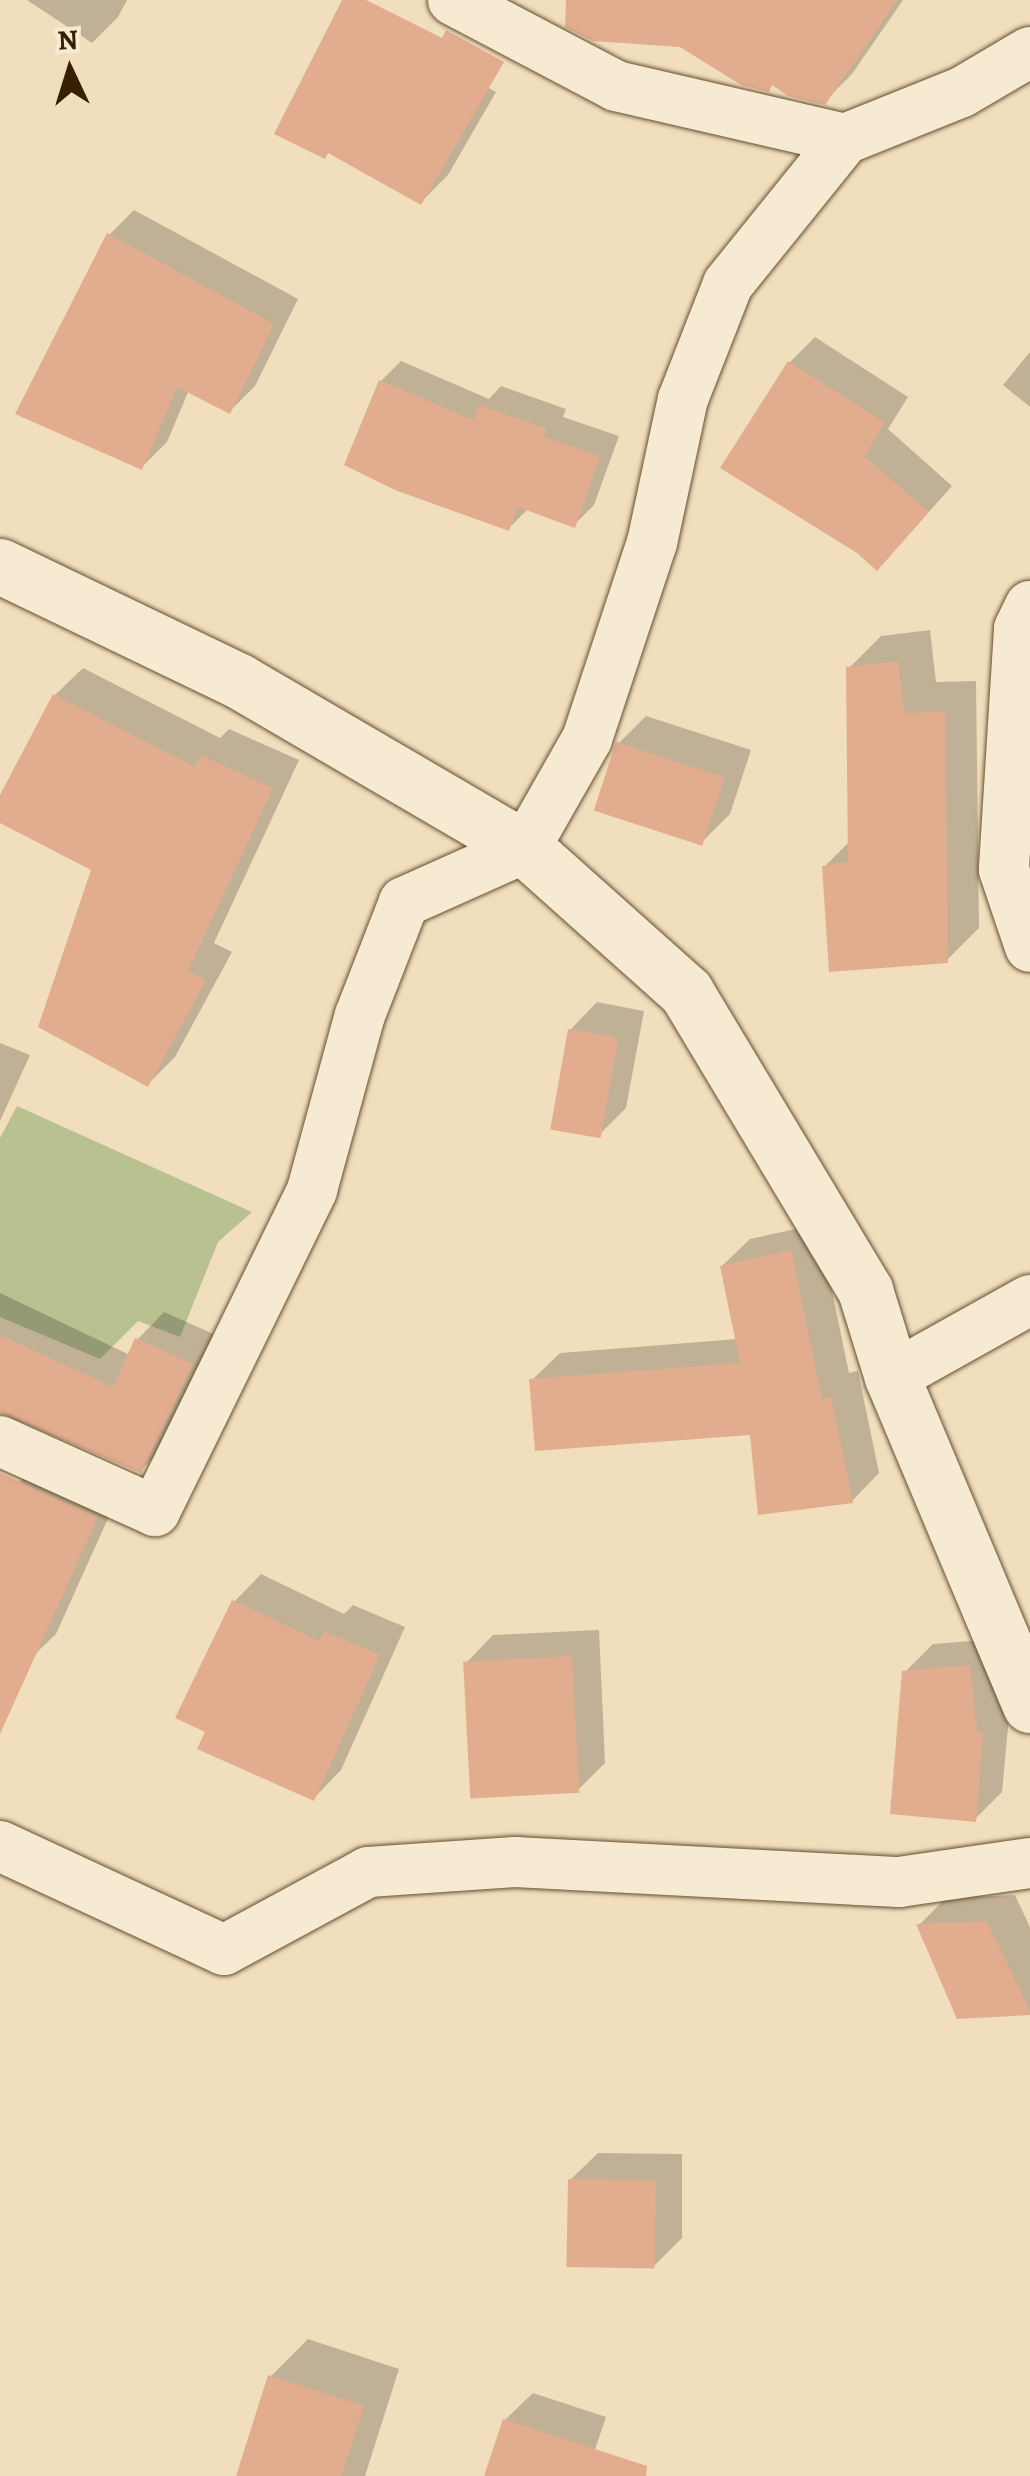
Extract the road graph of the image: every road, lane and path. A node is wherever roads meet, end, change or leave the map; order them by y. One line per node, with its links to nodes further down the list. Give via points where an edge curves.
1 (453, 0): 3 (street, via 616,86)
2 (1030, 52): 3 (street, via 962,92)
3 (845, 139): 6 (street, via 728,284 684,399 652,543 586,738)
4 (0, 566): 6 (street, via 238,681)
5 (1030, 606): 7 (street, via 1019,629 1004,870)
6 (525, 848): 9 (street, via 686,992 866,1290); 10 (street, via 404,902 360,1015 312,1190 156,1510)
7 (1030, 947)
8 (1030, 1300): 9 (street)
9 (892, 1377): 11 (street)
10 (0, 1441)
11 (1030, 1705)
12 (0, 1846): 13 (street, via 224,1950 368,1872 514,1862 899,1882)
13 (1030, 1864)

